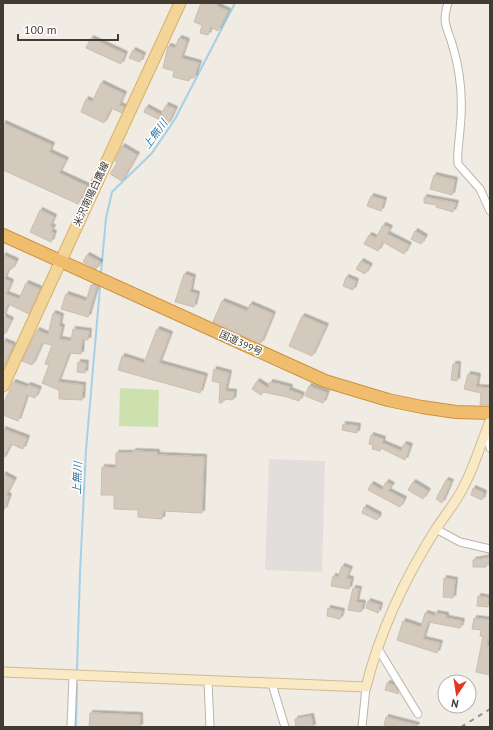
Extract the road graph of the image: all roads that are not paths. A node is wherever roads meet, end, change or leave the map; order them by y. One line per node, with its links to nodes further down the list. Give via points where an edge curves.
1 (180, 3): 5 (main road, 米沢南陽白鷹線)
2 (448, 3): 3 (street, via 444,19 460,76 458,164 480,189)
3 (490, 211)
4 (3, 235): 5 (highway, 国道399号)
5 (60, 262): 6 (main road, 米沢南陽白鷹線); 7 (highway, 国道399号, via 324,381 415,405 456,412)
6 (3, 386)
7 (490, 414)
8 (490, 421): 9 (street)
9 (486, 431): 10 (street); 11 (street, via 464,488)
10 (490, 448)
11 (436, 529): 12 (street, via 460,542); 13 (street, via 402,592)
12 (490, 548)
13 (377, 647): 18 (street); 19 (street)
14 (3, 672): 15 (street)
15 (72, 676): 16 (street); 20 (street)
16 (208, 680): 17 (street); 21 (street)
17 (272, 684): 18 (street); 22 (street)
18 (366, 687): 23 (street)
19 (418, 714)
20 (71, 727)
21 (210, 727)
22 (284, 727)
23 (362, 727)

